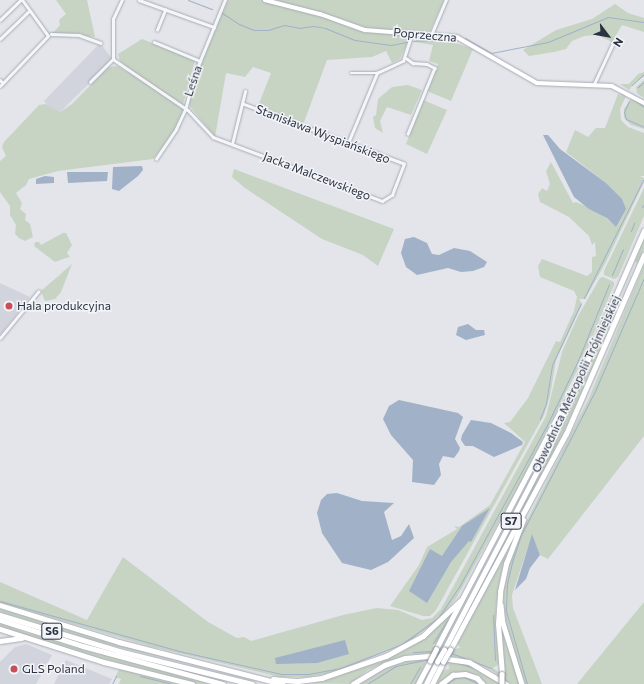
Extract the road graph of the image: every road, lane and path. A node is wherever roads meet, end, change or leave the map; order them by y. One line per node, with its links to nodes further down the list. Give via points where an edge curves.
1 (21, 0): 8 (street); 9 (street)
2 (122, 0): 20 (street, via 113,19)
3 (139, 0): 7 (street)
4 (225, 0): 10 (street, Leśna)
5 (265, 0): 13 (street, Poprzeczna, via 320,14 365,30)
6 (446, 0): 14 (street)
7 (165, 10): 10 (street); 11 (street)
8 (29, 11): 15 (street); 26 (street, via 48,36)
9 (0, 20)
10 (214, 27): 21 (street, Leśna)
11 (157, 30)
12 (51, 34): 18 (street, via 84,35)
13 (412, 34): 14 (street, Poprzeczna); 19 (street)
14 (431, 35): 27 (street, Poprzeczna, via 462,38 537,83)
15 (0, 39)
16 (614, 41): 27 (street)
17 (154, 42): 21 (street)
18 (101, 43)
19 (406, 58): 23 (street); 33 (street, via 413,63 427,64 435,68)
20 (113, 59): 25 (street); 32 (street)
21 (200, 61): 32 (street, Leśna)
22 (352, 73): 23 (street)
23 (377, 73): 34 (street)
24 (0, 80): 26 (street)
25 (90, 82)
26 (3, 83): 28 (street)
27 (594, 84): 30 (street, Poprzeczna, via 620,88)
28 (0, 86)
29 (245, 92): 31 (street)
30 (644, 102)
31 (243, 104): 34 (street, Stanisława Wyspiańskiego); 35 (street)
32 (185, 108): 35 (street, via 198,119 209,135); 36 (street, Leśna, via 176,129)
33 (408, 134)
34 (348, 143): 37 (street, Stanisława Wyspiańskiego)
35 (232, 144): 37 (street, Jacka Malczewskiego, via 333,185 382,201 392,195)
36 (156, 158)
37 (404, 164)
38 (644, 231): 42 (highway, Obwodnica Metropolii Trójmiejskiej / S7)
39 (644, 255): 43 (highway, Obwodnica Metropolii Trójmiejskiej / S7, via 576,412)
40 (38, 292): 41 (street)
41 (0, 338)
42 (575, 391): 45 (highway, via 563,406); 59 (highway, Obwodnica Metropolii Trójmiejskiej / S7, bridge)
43 (533, 496): 44 (highway, via 510,552); 60 (highway, Obwodnica Metropolii Trójmiejskiej / S7, bridge)
44 (500, 592): 63 (highway, bridge, via 498,624); 65 (highway, via 503,624)
45 (462, 599): 52 (highway, via 420,638 356,668 311,680); 58 (highway, bridge)
46 (0, 605): 52 (highway, via 120,642)
47 (0, 615): 55 (highway, S6, via 119,651)
48 (0, 620): 54 (highway, S6, via 107,653)
49 (0, 629): 50 (highway)
50 (26, 638): 51 (highway); 53 (highway, via 122,667)
51 (0, 641)
52 (255, 677): 56 (highway)
53 (192, 684)
54 (223, 684)
55 (252, 684)
56 (283, 684)
57 (354, 684): 64 (highway, via 385,665 405,658 428,656 469,662)
58 (418, 684)
59 (426, 684)
60 (432, 684)
61 (442, 684): 62 (highway, via 453,675 465,674 477,678)
62 (483, 684)
63 (502, 684)
64 (506, 684)
65 (522, 684)

